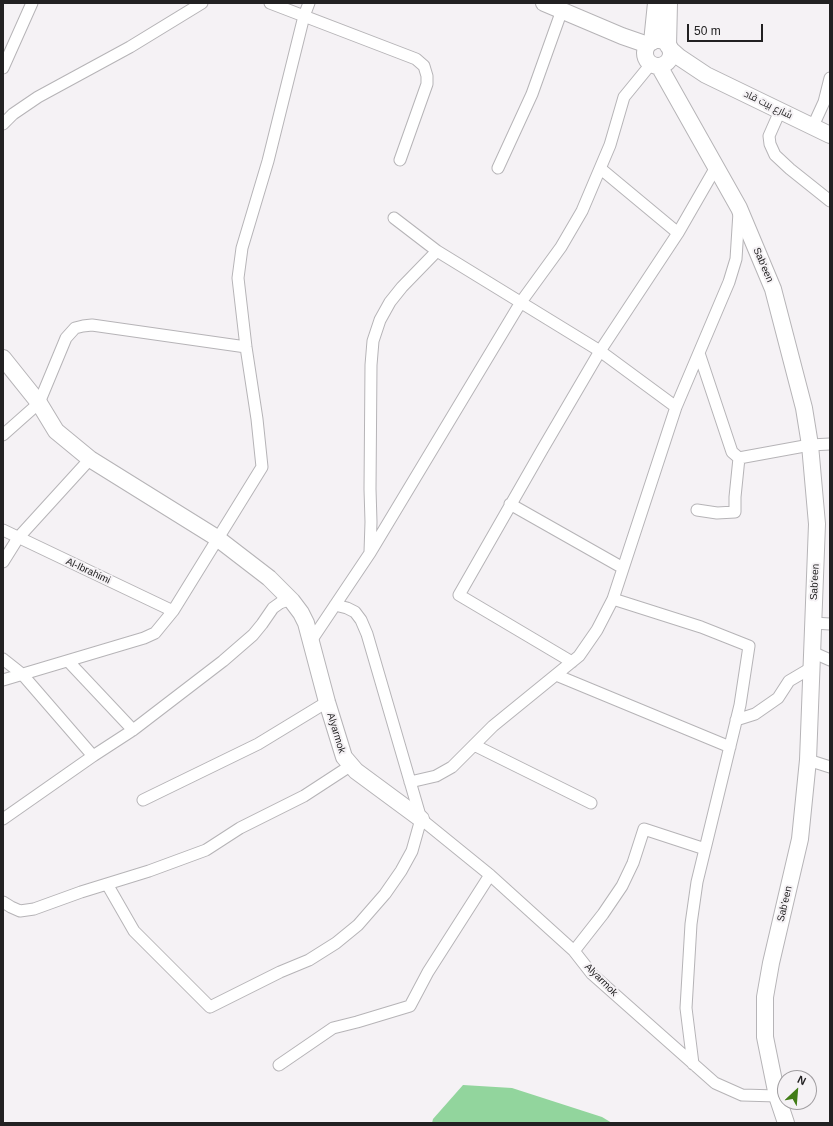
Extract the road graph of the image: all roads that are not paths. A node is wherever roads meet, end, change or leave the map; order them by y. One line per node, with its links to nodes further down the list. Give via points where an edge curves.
1 (32, 3): 11 (street)
2 (202, 3): 14 (street, via 130,47 38,97)
3 (270, 3): 9 (street)
4 (309, 3): 9 (street)
5 (544, 3): 8 (street)
6 (656, 3): 10 (street)
7 (669, 3): 10 (street)
8 (562, 10): 10 (street, via 622,36 635,46); 18 (street, via 532,94)
9 (304, 16): 17 (street, via 416,59 424,66 427,84); 27 (street, via 268,161 242,248 238,278)
10 (658, 54): 13 (street, شارع بيت قاد); 19 (street, Sab'een); 20 (street, via 624,97)
11 (3, 68)
12 (830, 78): 15 (street, via 824,102)
13 (780, 112): 15 (street, شارع بيت قاد); 21 (street, via 769,136 775,155)
14 (3, 124)
15 (813, 126): 16 (street, شارع بيت قاد)
16 (830, 135)
17 (400, 160)
18 (498, 168)
19 (716, 168): 22 (street, Sab'een); 24 (street)
20 (601, 169): 24 (street); 26 (street, via 582,211 561,247)
21 (830, 201)
22 (739, 208): 29 (street, via 736,259); 35 (street, Sab'een, via 773,289 802,401)
23 (394, 218): 25 (street)
24 (678, 233): 28 (street)
25 (437, 251): 26 (street); 43 (street, via 390,302 373,341)
26 (521, 302): 28 (street); 43 (street)
27 (246, 347): 31 (street, via 116,328 75,328 66,338); 42 (street, via 262,466)
28 (600, 351): 32 (street); 38 (street)
29 (699, 353): 32 (street); 36 (street, via 732,452)
30 (3, 358): 31 (street, Alyarmok)
31 (39, 403): 33 (street); 37 (street, Alyarmok, via 56,431)
32 (676, 407): 45 (street)
33 (3, 435)
34 (830, 444): 35 (street)
35 (810, 445): 36 (street); 50 (street, Sab'een, via 817,524)
36 (739, 458): 39 (street, via 735,512)
37 (90, 459): 41 (street); 42 (street, Alyarmok)
38 (510, 504): 45 (street); 57 (street, via 458,595)
39 (697, 510)
40 (3, 530): 41 (street, Al-Ibrahimi)
41 (18, 538): 44 (street); 49 (street, Al-Ibrahimi)
42 (217, 538): 46 (street, Alyarmok, via 268,578); 49 (street)
43 (370, 553): 48 (street)
44 (3, 562)
45 (623, 568): 47 (street)
46 (290, 599): 52 (street, Alyarmok, via 301,613); 64 (street, via 273,608 253,635 222,661)
47 (613, 599): 57 (street, via 598,630); 63 (street, via 701,627 749,646)
48 (335, 605): 52 (street); 71 (street, via 355,612 364,627)
49 (173, 611): 56 (street, via 155,633)
50 (813, 623): 51 (street); 53 (street, Sab'een)
51 (830, 624)
52 (311, 640): 62 (street, Alyarmok)
53 (812, 652): 55 (street); 58 (street, Sab'een)
54 (3, 659): 59 (street)
55 (830, 660)
56 (68, 661): 59 (street); 64 (street)
57 (572, 662): 60 (street)
58 (811, 668): 63 (street, via 789,681 773,702 755,714); 68 (street, Sab'een)
59 (22, 674): 61 (street); 67 (street)
60 (556, 675): 65 (street, via 493,726); 66 (street)
61 (3, 680)
62 (327, 702): 69 (street, Alyarmok, via 344,757); 72 (street, via 258,744)
63 (736, 720): 66 (street)
64 (133, 730): 67 (street)
65 (474, 745): 71 (street, via 444,772); 73 (street)
66 (730, 747): 76 (street)
67 (93, 756): 74 (street)
68 (808, 760): 70 (street); 83 (street, Sab'een, via 800,839 771,963 766,997 765,1037)
69 (350, 766): 75 (street, Alyarmok); 78 (street, via 304,796 240,828 206,850 149,872)
70 (830, 767)
71 (410, 782): 75 (street)
72 (143, 800)
73 (591, 803)
74 (3, 819)
75 (421, 819): 77 (street, Alyarmok); 78 (street, via 412,851 401,871 358,925 309,960 210,1007 134,931)
76 (705, 849): 80 (street, via 644,829 622,886); 81 (street, via 691,924 686,1008)
77 (490, 875): 80 (street, Alyarmok); 82 (street, via 428,972 410,1006 333,1028)
78 (106, 884): 79 (street, via 26,910 16,910)
79 (3, 902)
80 (574, 951): 81 (street, Alyarmok, via 592,974)
81 (693, 1064): 83 (street, Alyarmok, via 715,1083 742,1095)
82 (279, 1065)
83 (777, 1096)
84 (782, 1110): 85 (street, Sab'een)
85 (786, 1123)

